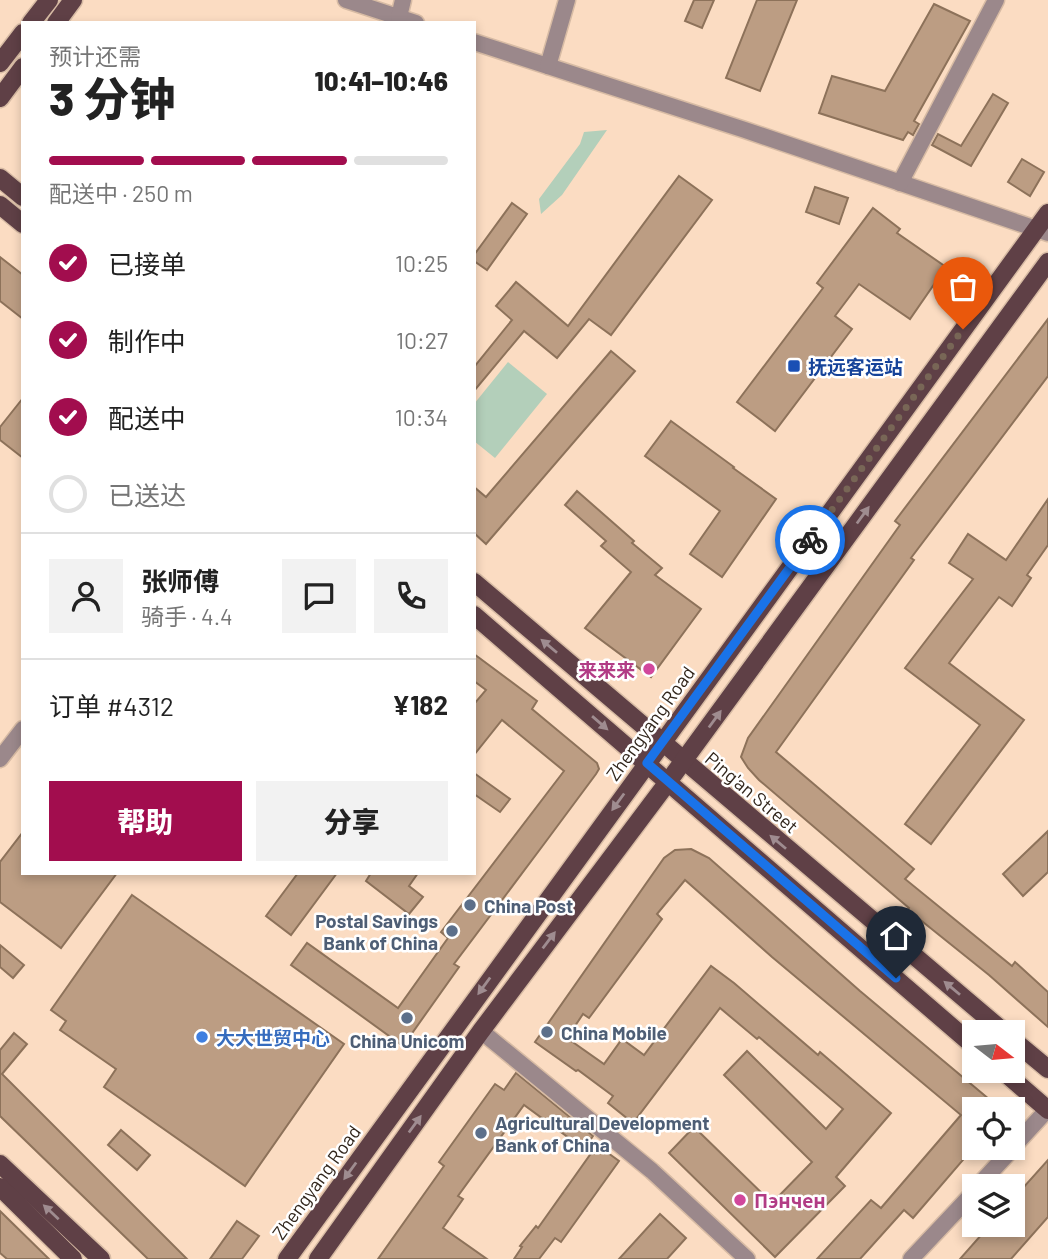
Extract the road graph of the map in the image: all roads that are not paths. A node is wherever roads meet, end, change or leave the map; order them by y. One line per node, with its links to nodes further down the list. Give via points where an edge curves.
1 (49, 0): 8 (main road)
2 (73, 0): 9 (main road)
3 (346, 0): 7 (street)
4 (403, 0): 7 (street)
5 (567, 0): 14 (street)
6 (996, 0): 18 (street)
7 (399, 17): 10 (street)
8 (33, 21)
9 (57, 21)
10 (410, 21)
11 (21, 36): 13 (main road)
12 (476, 43): 14 (street)
13 (0, 63)
14 (548, 66): 18 (street)
15 (21, 70): 16 (main road)
16 (0, 98)
17 (0, 178): 19 (main road)
18 (900, 183): 23 (street)
19 (21, 195)
20 (0, 205): 22 (main road)
21 (1048, 213): 23 (main road, Zhengyang Road)
22 (21, 222)
23 (1042, 231): 28 (main road, Zhengyang Road)
24 (1048, 262): 30 (main road, one-way to 24)
25 (476, 584): 28 (main road, Ping'an Street, one-way to 25)
26 (476, 617): 31 (main road, one-way to 31)
27 (21, 732): 29 (street)
28 (663, 743): 30 (main road, Ping'an Street); 31 (main road, Zhengyang Road)
29 (0, 759)
30 (683, 761): 32 (main road); 33 (main road, Ping'an Street, one-way to 30)
31 (647, 763): 32 (main road); 48 (main road, Zhengyang Road, one-way to 48)
32 (668, 782): 34 (main road, one-way to 32); 35 (main road)
33 (990, 1020)
34 (481, 1031): 49 (main road, one-way to 34); 50 (street, via 652,1171)
35 (962, 1036)
36 (1026, 1051): 37 (main road)
37 (1048, 1069)
38 (1017, 1083): 39 (main road)
39 (1048, 1109): 40 (street)
40 (1025, 1135)
41 (1002, 1160): 43 (street)
42 (0, 1164): 47 (main road, one-way to 42)
43 (989, 1174)
44 (0, 1187): 46 (main road)
45 (962, 1205): 51 (street)
46 (73, 1259)
47 (101, 1259)
48 (287, 1259)
49 (318, 1259)
50 (747, 1259)
51 (911, 1259)

